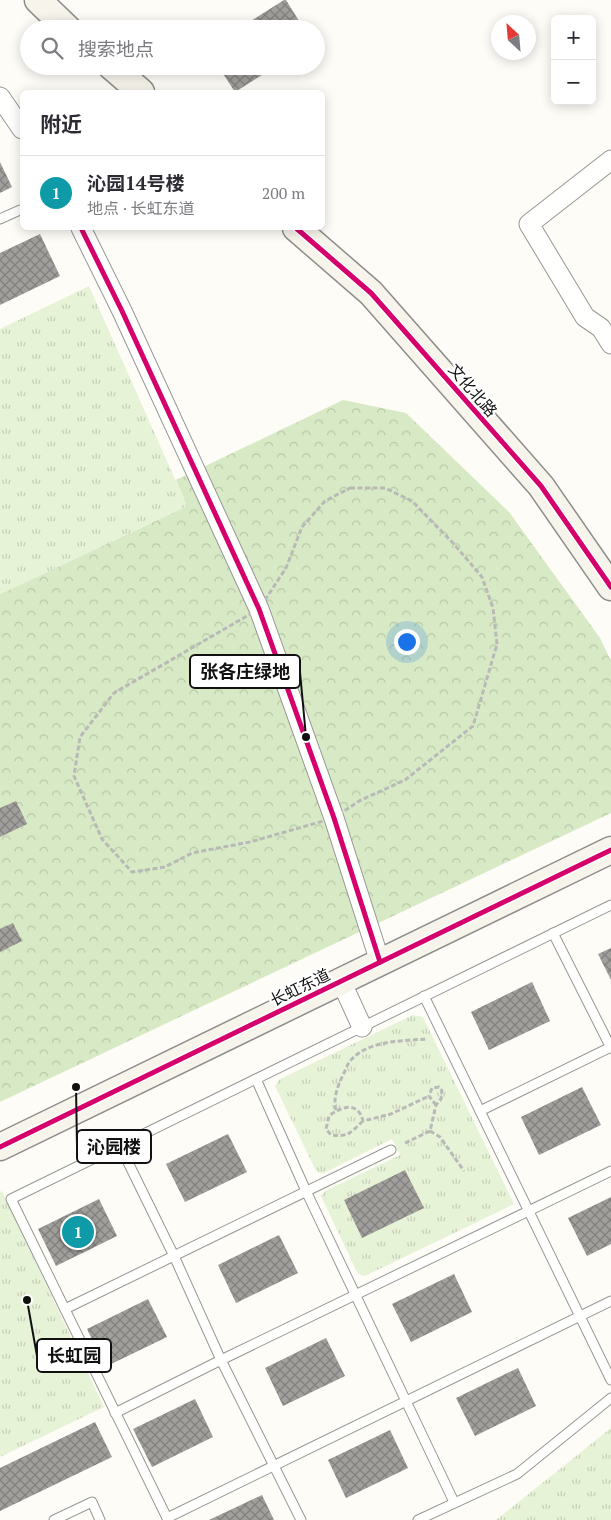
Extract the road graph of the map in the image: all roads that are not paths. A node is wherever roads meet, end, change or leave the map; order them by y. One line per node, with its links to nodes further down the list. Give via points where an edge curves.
1 (38, 0): 2 (street)
2 (59, 20)
3 (121, 75): 4 (street)
4 (139, 90)
5 (2, 105): 6 (street)
6 (20, 127)
7 (611, 160): 12 (street, via 529,224 585,317 601,328)
8 (20, 210): 9 (lane)
9 (0, 219)
10 (82, 230): 17 (street, via 259,608 334,818)
11 (298, 230): 13 (street, 文化北路, via 372,293 541,486)
12 (611, 344)
13 (611, 587)
14 (611, 850): 17 (street, 长虹东道)
15 (611, 905): 16 (lane)
16 (554, 933): 19 (lane); 21 (lane)
17 (380, 962): 18 (street, 长虹东道)
18 (341, 981): 20 (street); 25 (street, 长虹东道)
19 (424, 996): 20 (lane); 23 (lane)
20 (362, 1027): 22 (lane)
21 (611, 1048): 23 (lane)
22 (256, 1079): 24 (lane); 28 (lane)
23 (480, 1111): 29 (lane)
24 (120, 1146): 30 (lane); 33 (lane, via 11,1199)
25 (0, 1147)
26 (391, 1150): 28 (lane)
27 (611, 1171): 29 (lane)
28 (306, 1191): 30 (lane); 31 (lane)
29 (529, 1211): 31 (lane); 34 (lane)
30 (174, 1256): 33 (lane); 35 (lane)
31 (355, 1294): 35 (lane); 38 (lane)
32 (611, 1301): 34 (lane)
33 (65, 1309): 39 (lane)
34 (580, 1316): 36 (lane); 38 (lane)
35 (221, 1360): 39 (lane); 40 (lane)
36 (611, 1380)
37 (611, 1398): 41 (lane, via 517,1474)
38 (406, 1400): 40 (lane); 41 (lane)
39 (116, 1413): 42 (lane)
40 (274, 1465): 42 (lane); 45 (lane)
41 (454, 1502): 46 (lane)
42 (167, 1519)
43 (54, 1520): 44 (lane, via 92,1502)
44 (100, 1520)
45 (301, 1520)
46 (418, 1520)

